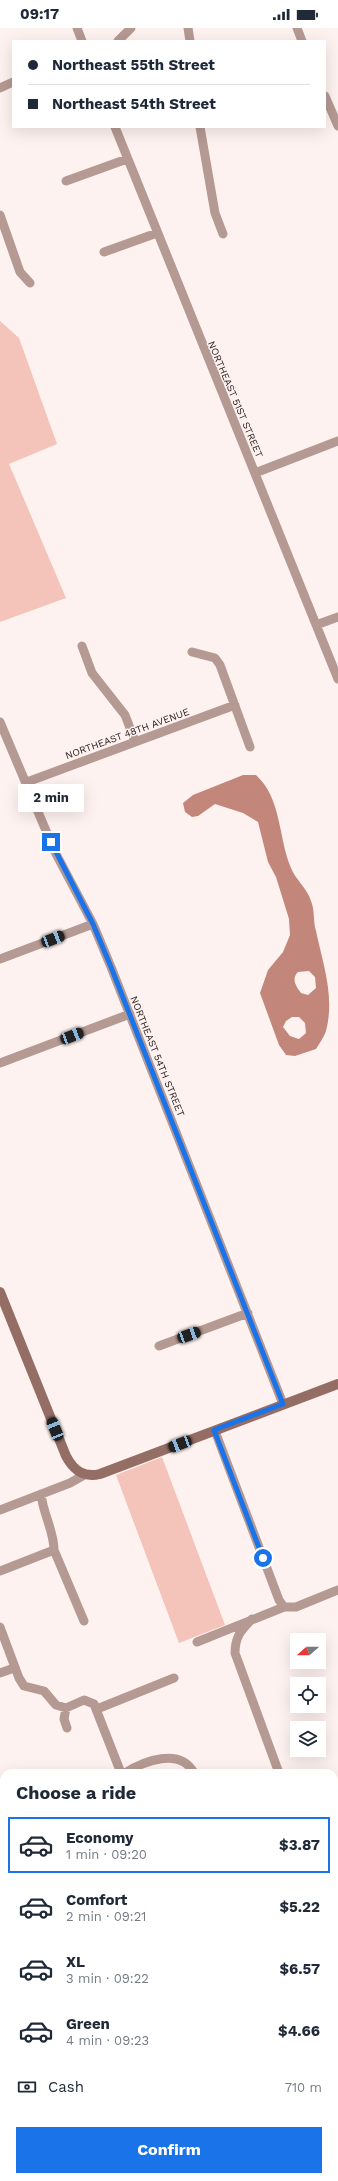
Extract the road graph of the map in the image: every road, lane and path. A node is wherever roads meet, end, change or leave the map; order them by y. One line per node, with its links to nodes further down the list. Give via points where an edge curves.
1 (77, 28): 5 (street)
2 (131, 28): 6 (street)
3 (188, 28): 7 (street)
4 (297, 28): 8 (street)
5 (82, 40)
6 (119, 40)
7 (190, 40)
8 (302, 40)
9 (12, 82): 10 (street)
10 (0, 88)
11 (326, 98): 12 (street)
12 (338, 126)
13 (115, 128): 15 (street, NORTHEAST 51ST STREET)
14 (200, 128): 19 (street, via 215,213)
15 (126, 158): 16 (street); 18 (street, NORTHEAST 51ST STREET)
16 (66, 181)
17 (0, 215): 21 (street, via 20,272)
18 (157, 233): 20 (street); 23 (street, NORTHEAST 51ST STREET)
19 (223, 234)
20 (104, 252)
21 (30, 283)
22 (338, 441): 23 (street)
23 (255, 473): 25 (street, NORTHEAST 51ST STREET)
24 (338, 617): 25 (street)
25 (316, 625): 28 (street, NORTHEAST 51ST STREET)
26 (82, 646): 31 (street, via 92,673 125,715)
27 (192, 652): 29 (street, via 215,658 220,665)
28 (338, 679)
29 (234, 705): 31 (street, NORTHEAST 48TH AVENUE); 32 (street)
30 (0, 722): 33 (street, NORTHEAST 54TH STREET)
31 (135, 741): 33 (street, NORTHEAST 48TH AVENUE)
32 (250, 747)
33 (27, 782): 34 (street, NORTHEAST 54TH STREET, via 55,852)
34 (93, 924): 35 (street); 36 (street, NORTHEAST 54TH STREET)
35 (0, 959)
36 (130, 1014): 37 (street); 39 (street, NORTHEAST 54TH STREET)
37 (0, 1063)
38 (0, 1292): 44 (street, via 66,1456 74,1468)
39 (248, 1313): 40 (street); 42 (street, NORTHEAST 54TH STREET)
40 (159, 1346)
41 (338, 1384): 42 (street)
42 (283, 1404): 43 (street)
43 (214, 1430): 44 (street, via 100,1474); 50 (street)
44 (84, 1475): 45 (street, via 70,1484)
45 (41, 1494): 46 (street); 47 (street, via 42,1507 54,1541)
46 (0, 1510)
47 (54, 1550): 48 (street); 52 (street)
48 (0, 1571)
49 (338, 1590): 50 (street, via 296,1607)
50 (284, 1607): 51 (street)
51 (252, 1619): 54 (street); 64 (street, via 239,1632 235,1653)
52 (84, 1621)
53 (0, 1627): 55 (street)
54 (197, 1642)
55 (14, 1668): 56 (street); 58 (street, via 24,1686 44,1691 56,1705)
56 (0, 1673)
57 (174, 1678): 59 (street)
58 (66, 1708): 59 (street, via 84,1700 91,1702); 60 (street, via 64,1720)
59 (96, 1709): 61 (street)
60 (67, 1728)
61 (120, 1769)
62 (134, 1769): 63 (street, via 157,1759 167,1758 186,1763)
63 (191, 1769)
64 (278, 1769)

